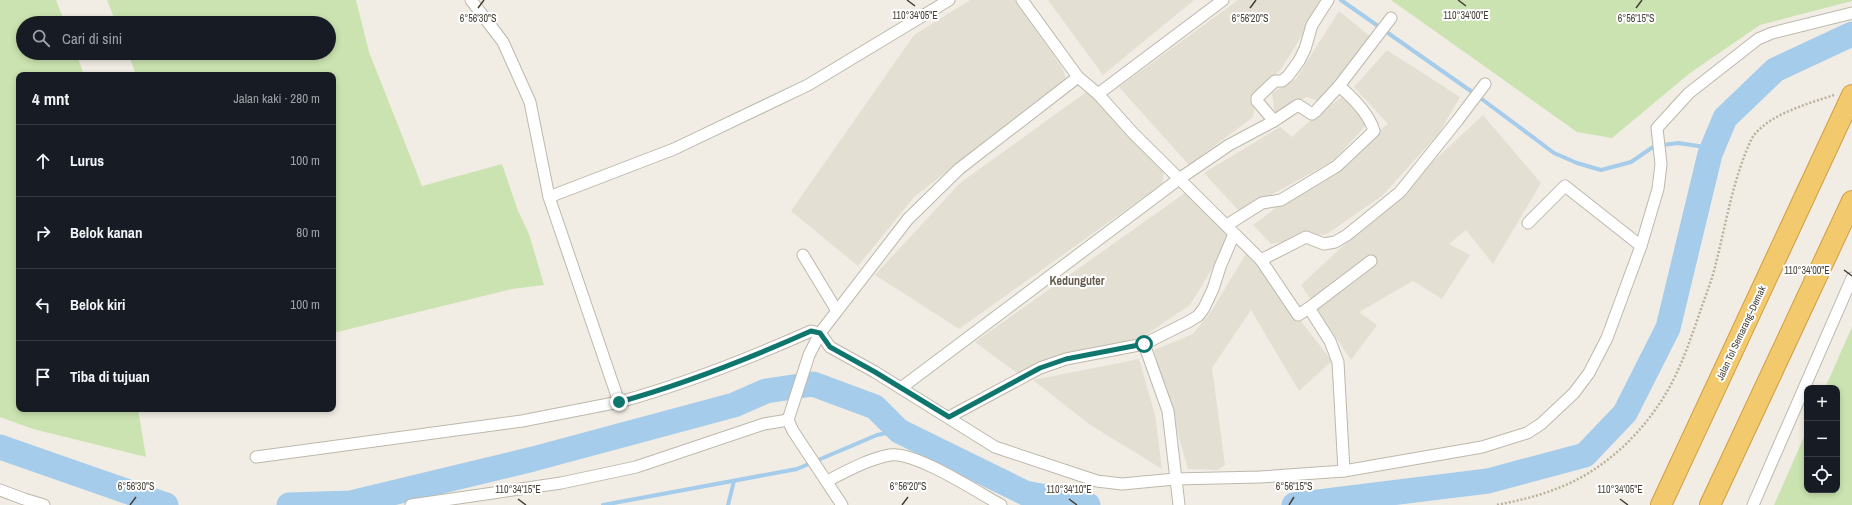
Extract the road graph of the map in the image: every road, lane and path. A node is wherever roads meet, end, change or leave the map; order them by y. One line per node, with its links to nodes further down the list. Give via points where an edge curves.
1 (471, 0): 15 (street, via 503,42 530,102)
2 (949, 0): 15 (street, via 808,86 674,149)
3 (1022, 0): 8 (street)
4 (1223, 0): 11 (street)
5 (1328, 0): 13 (street, via 1312,25 1305,49 1293,70 1282,81 1275,81 1257,98)
6 (1852, 13): 20 (street, via 1772,33 1758,39 1676,105 1657,128 1661,164 1658,189)
7 (1388, 21): 10 (street)
8 (1078, 78): 11 (street); 26 (street, via 959,169 908,219)
9 (1484, 84): 22 (street, via 1458,121 1400,192 1353,230 1329,245 1311,238 1300,239)
10 (1338, 86): 13 (street, via 1312,114 1298,105); 18 (street, via 1350,95 1374,131 1337,166 1281,200 1262,203)
11 (1098, 94): 14 (street)
12 (1843, 95): 43 (path, via 1792,109 1757,131 1752,138 1732,196 1715,268 1685,355 1669,389 1643,427 1623,447 1576,480 1554,490); 44 (highway, Jalan Tol Semarang–Demak)
13 (1274, 121): 14 (street)
14 (1178, 179): 18 (street); 29 (street)
15 (549, 197): 30 (street)
16 (1852, 201): 45 (highway)
17 (1528, 223): 20 (street, via 1565,186)
18 (1227, 225): 19 (street)
19 (1234, 234): 22 (street); 28 (street, via 1213,289 1198,316)
20 (1641, 246): 34 (street, via 1607,338 1588,374 1574,393 1541,424 1527,433 1482,447)
21 (803, 255): 26 (street)
22 (1261, 260): 25 (street, via 1298,315)
23 (1372, 262): 25 (street)
24 (1852, 278): 46 (street)
25 (1309, 308): 34 (street, via 1330,341 1338,362)
26 (837, 311): 27 (street)
27 (820, 333): 29 (street, via 830,347); 30 (street, via 811,331 667,389); 32 (street, via 809,355)
28 (1144, 344): 31 (street, via 1066,359 1040,368); 36 (street, via 1168,411)
29 (901, 388): 31 (street)
30 (619, 402): 33 (street, via 522,421)
31 (949, 417): 36 (street, via 995,447 1097,481 1122,484)
32 (788, 420): 35 (street); 39 (street, via 764,424 636,467 561,483)
33 (256, 457)
34 (1344, 470): 36 (street)
35 (827, 480): 40 (street); 41 (street, via 890,455 900,455 928,465)
36 (1176, 483): 42 (street)
37 (0, 490): 38 (street)
38 (44, 505)
39 (411, 505)
40 (842, 505)
41 (1001, 505)
42 (1179, 505)
43 (1497, 505)
44 (1661, 505)
45 (1710, 505)
46 (1753, 505)

